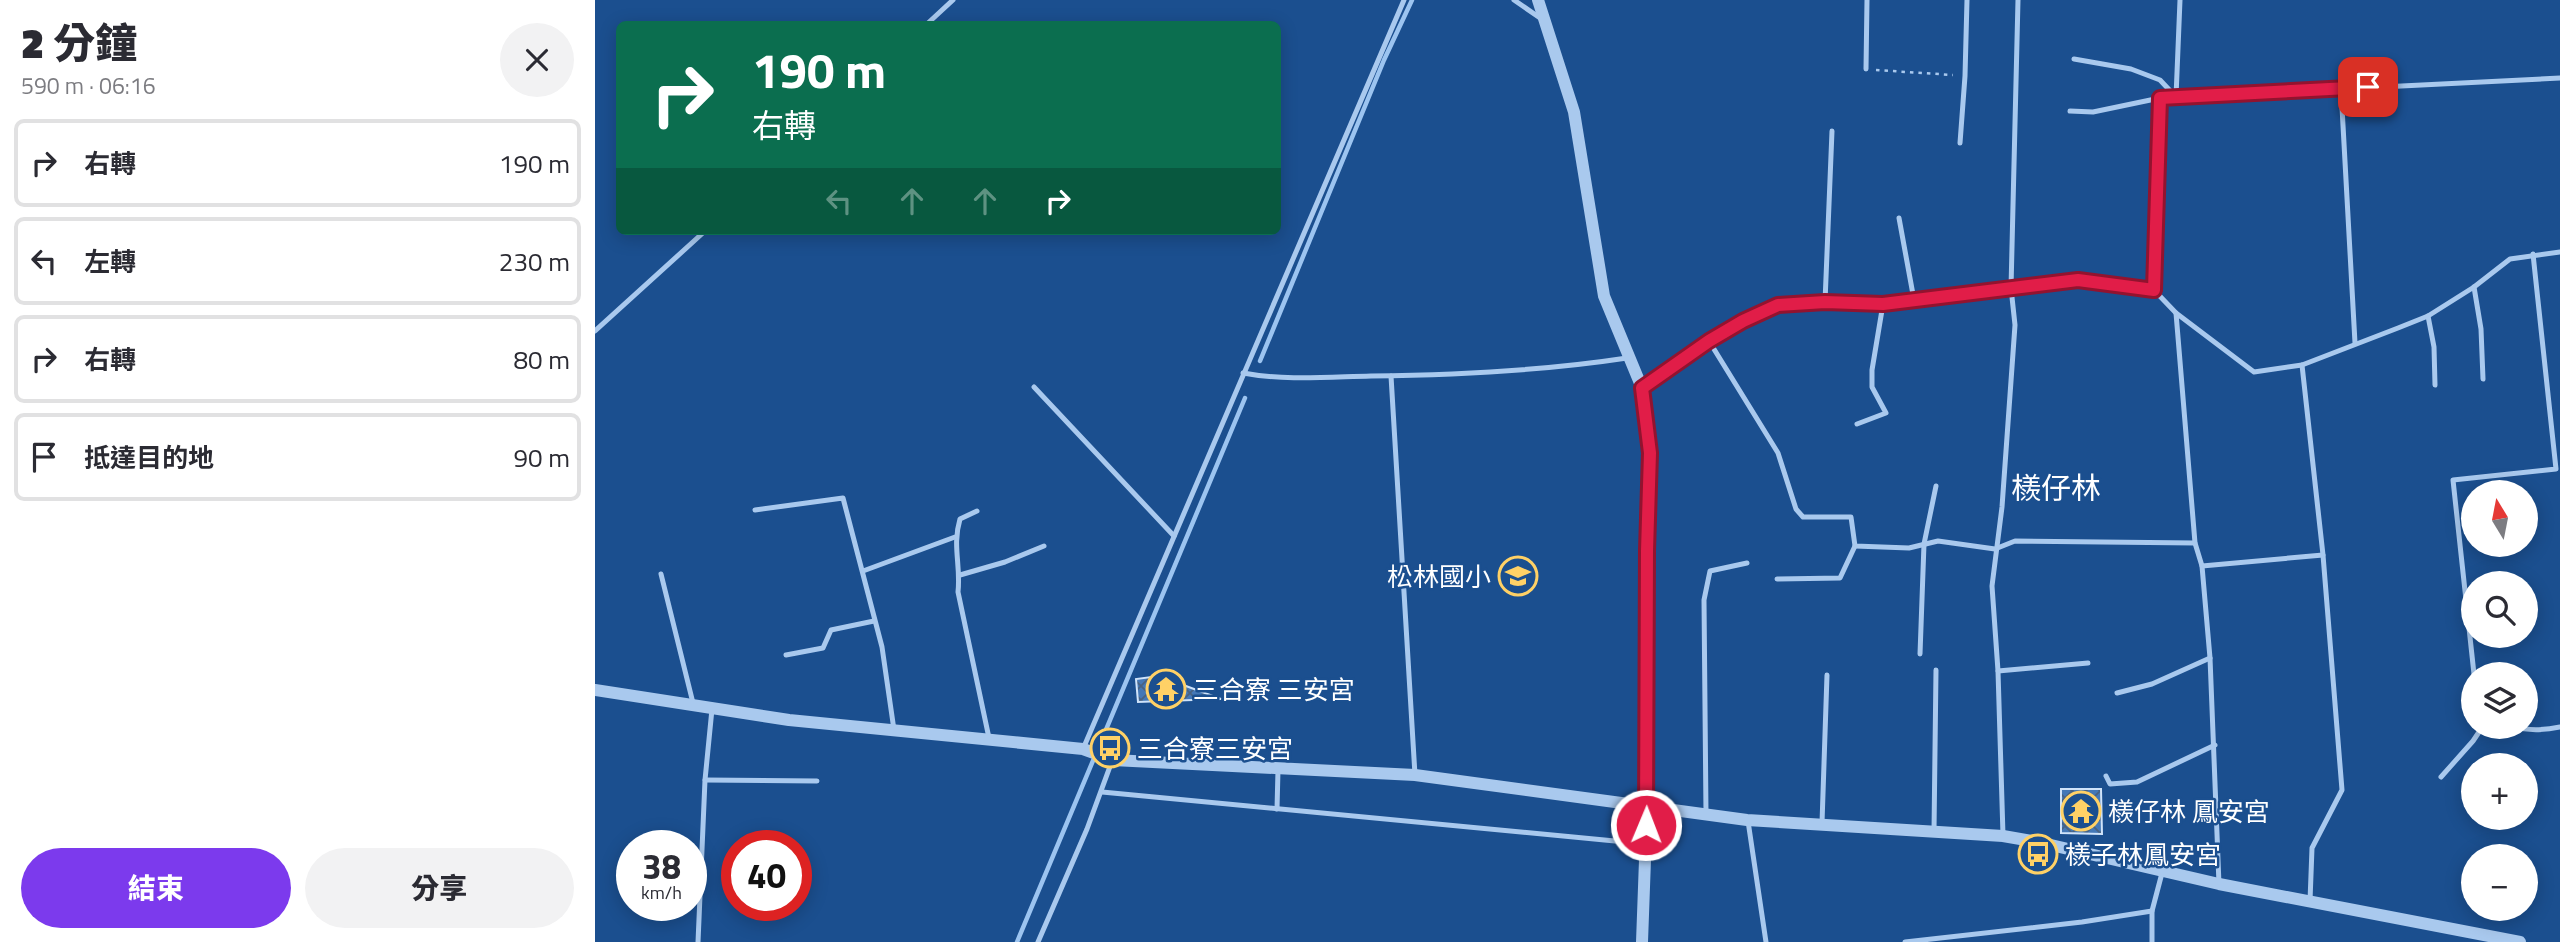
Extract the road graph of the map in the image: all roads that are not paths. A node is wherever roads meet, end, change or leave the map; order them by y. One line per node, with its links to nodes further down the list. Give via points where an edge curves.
1 (953, 0): 9 (lane)
2 (1404, 0): 37 (lane)
3 (1514, 0): 10 (lane)
4 (1538, 0): 10 (street)
5 (1867, 0): 12 (lane)
6 (1967, 0): 19 (lane)
7 (2018, 0): 25 (lane)
8 (2180, 0): 15 (lane)
9 (930, 21)
10 (1545, 22): 35 (street, via 1578,126 1604,296)
11 (2074, 59): 15 (lane, via 2141,72 2160,80)
12 (1866, 69)
13 (2560, 78): 14 (lane)
14 (2341, 89): 15 (lane); 34 (lane)
15 (2176, 97): 16 (lane)
16 (2160, 98): 17 (lane, via 2093,112); 26 (lane)
17 (2070, 111)
18 (1832, 131): 28 (lane)
19 (1960, 143)
20 (1899, 218): 27 (lane)
21 (701, 235): 32 (lane)
22 (2560, 252): 23 (lane)
23 (2533, 254): 24 (lane, via 2510,259); 65 (lane, via 2556,469 2453,480)
24 (2474, 287): 31 (lane); 39 (lane)
25 (2011, 288): 26 (lane, via 2078,280); 27 (lane); 53 (lane, via 2015,325)
26 (2154, 290): 30 (lane)
27 (1914, 300): 29 (lane)
28 (1825, 302): 29 (lane); 33 (lane, via 1778,305)
29 (1883, 304): 43 (lane, via 1872,387 1887,413)
30 (2176, 313): 36 (lane, via 2254,372); 49 (lane)
31 (2428, 316): 34 (lane); 40 (lane)
32 (595, 331)
33 (1709, 341): 42 (lane); 52 (lane, via 1778,453 1796,509 1803,517 1851,517)
34 (2355, 343): 36 (lane)
35 (1630, 358): 38 (lane, via 1558,368); 42 (street)
36 (2302, 365): 54 (lane)
37 (1243, 373): 38 (lane, via 1273,379); 47 (lane)
38 (1391, 376): 83 (lane)
39 (2483, 379)
40 (2435, 385)
41 (1034, 387): 47 (lane)
42 (1642, 388): 89 (street, via 1650,453)
43 (1857, 424)
44 (1936, 486): 50 (lane)
45 (755, 510): 57 (lane, via 843,499)
46 (977, 511): 48 (lane, via 960,519)
47 (1174, 536): 80 (lane)
48 (955, 537): 57 (lane); 59 (lane)
49 (2195, 543): 53 (lane, via 2015,541); 56 (lane)
50 (1924, 544): 52 (lane); 53 (lane, via 1938,541); 62 (lane)
51 (1044, 546): 59 (lane)
52 (1854, 547): 60 (lane, via 1840,578)
53 (1995, 549): 68 (lane, via 1992,586)
54 (2323, 555): 56 (lane); 99 (lane, via 2342,790 2312,848)
55 (1747, 563): 91 (lane, via 1710,571 1704,600)
56 (2203, 566): 64 (lane)
57 (863, 571): 61 (lane)
58 (661, 574): 72 (lane)
59 (960, 575): 78 (lane, via 958,592)
60 (1777, 579)
61 (874, 621): 63 (lane, via 831,629 823,648); 76 (lane)
62 (1920, 654)
63 (786, 655)
64 (2210, 658): 71 (lane, via 2152,684); 79 (lane)
65 (2473, 662)
66 (2088, 663): 68 (lane)
67 (1936, 670): 94 (lane)
68 (1998, 671): 95 (lane)
69 (1827, 675): 93 (lane)
70 (595, 690): 72 (street)
71 (2117, 693)
72 (694, 706): 73 (street)
73 (712, 709): 76 (street); 86 (lane)
74 (2560, 727): 75 (lane)
75 (2538, 730)
76 (894, 732): 78 (street)
77 (2474, 739): 85 (lane)
78 (989, 740): 80 (street)
79 (2215, 745): 84 (lane, via 2137,782 2110,784); 98 (lane)
80 (1083, 749): 81 (street)
81 (1112, 760): 82 (street); 88 (lane)
82 (1278, 767): 83 (street); 90 (lane)
83 (1415, 775): 89 (street)
84 (2106, 776)
85 (2441, 777)
86 (705, 780): 87 (lane); 101 (lane)
87 (817, 781)
88 (1102, 792): 90 (lane); 102 (lane)
89 (1647, 805): 91 (street); 96 (street)
90 (1276, 809): 96 (lane)
91 (1706, 814): 92 (street)
92 (1748, 820): 93 (street); 104 (lane)
93 (1822, 826): 94 (street)
94 (1934, 831): 95 (street)
95 (2003, 836): 97 (street)
96 (1646, 844): 103 (street)
97 (2163, 870): 98 (street); 100 (lane)
98 (2219, 884): 99 (street)
99 (2310, 901): 107 (street)
100 (2152, 911): 105 (lane); 106 (lane)
101 (698, 942)
102 (1038, 942)
103 (1642, 942)
104 (1766, 942)
105 (1905, 942)
106 (2152, 942)
107 (2520, 942)

